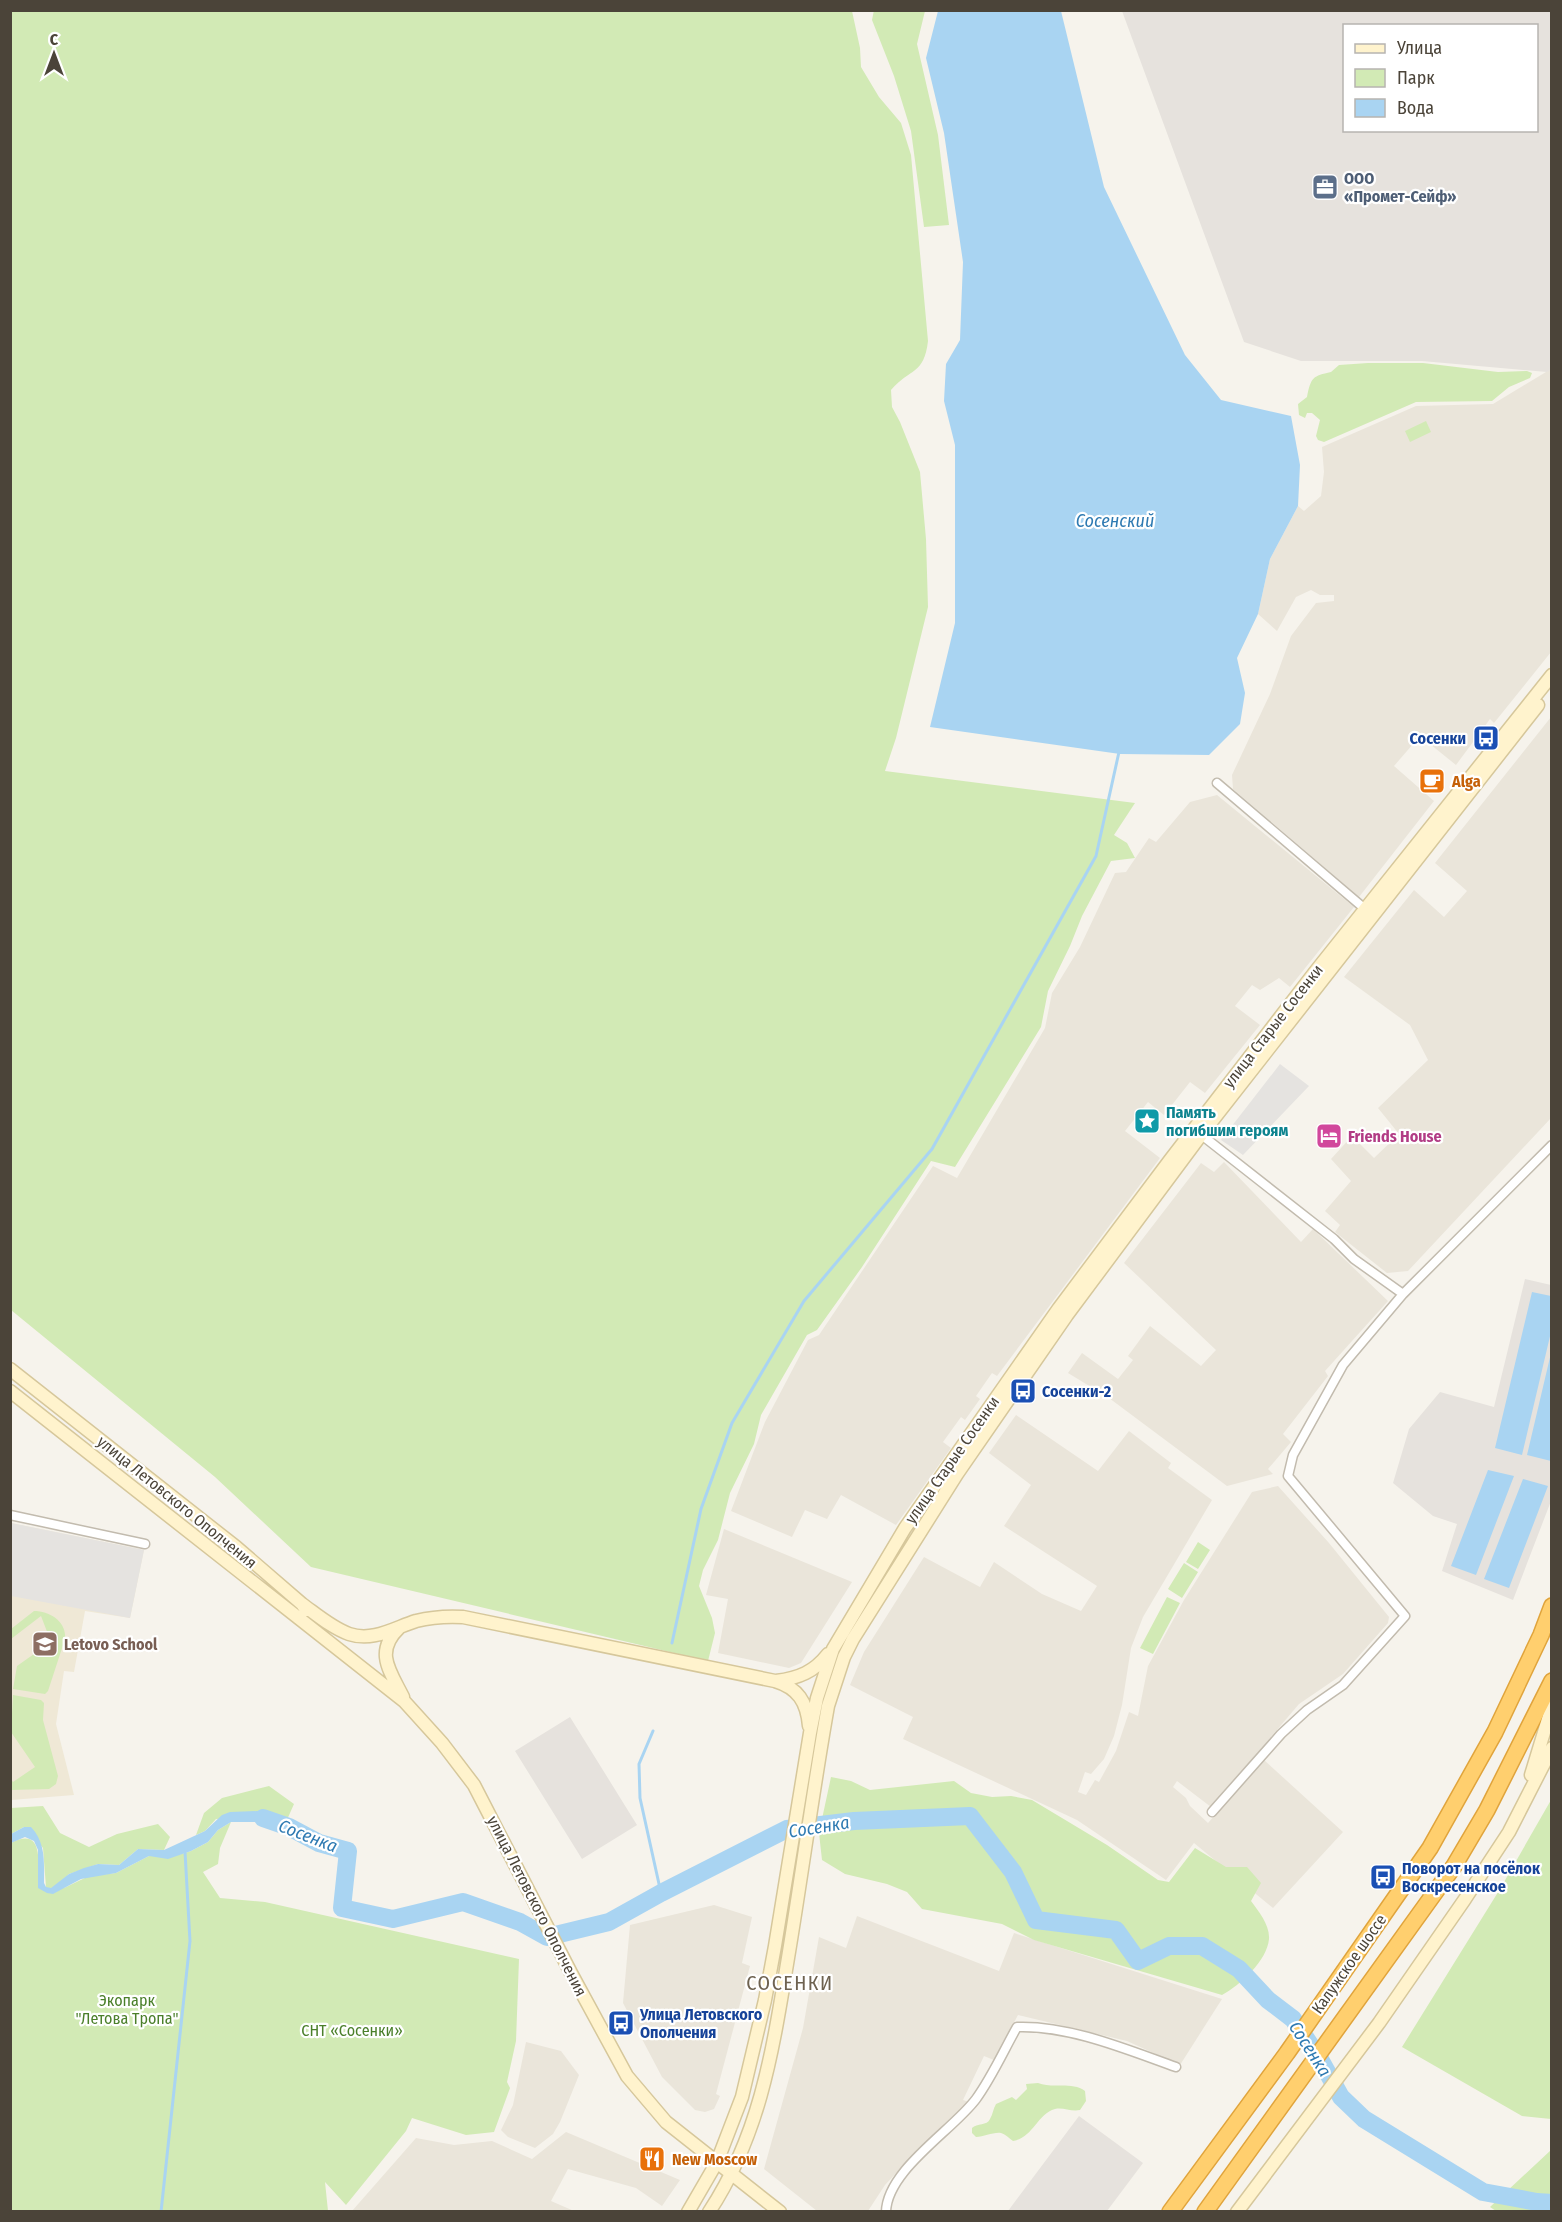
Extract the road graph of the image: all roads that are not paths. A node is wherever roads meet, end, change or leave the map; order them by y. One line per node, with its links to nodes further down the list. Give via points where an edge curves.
1 (1551, 675): 4 (main road, улица Старые Сосенки)
2 (1551, 688): 5 (main road, улица Старые Сосенки)
3 (1217, 783): 4 (street)
4 (1365, 909): 5 (main road, улица Старые Сосенки)
5 (1197, 1132): 7 (street); 16 (main road, улица Старые Сосенки, via 1004,1385 905,1528); 23 (main road, улица Старые Сосенки, via 1006,1401 854,1639 828,1706)
6 (1551, 1145): 7 (street)
7 (1403, 1294): 25 (street, via 1343,1365 1293,1455 1288,1476 1404,1616 1343,1685 1281,1734)
8 (10, 1370): 12 (main road, улица Летовского Ополчения, via 236,1547)
9 (10, 1391): 15 (main road, улица Летовского Ополчения)
10 (10, 1515): 11 (street)
11 (145, 1544)
12 (302, 1604): 14 (main road, via 348,1634 375,1635); 15 (main road, улица Летовского Ополчения)
13 (1551, 1606): 33 (highway, Калужское шоссе, via 1518,1685 1430,1848 1287,2053)
14 (399, 1628): 17 (main road, via 439,1616 463,1617); 19 (main road, via 385,1652)
15 (332, 1645): 19 (main road, улица Летовского Ополчения)
16 (833, 1649): 17 (main road, via 811,1672); 21 (main road, улица Старые Сосенки)
17 (775, 1681): 21 (main road, via 801,1697)
18 (1551, 1681): 34 (highway, Калужское шоссе, via 1487,1810 1454,1866)
19 (404, 1701): 27 (main road, улица Летовского Ополчения, via 474,1785 627,2076 666,2122)
20 (1551, 1706): 24 (main road)
21 (810, 1733): 23 (main road, улица Старые Сосенки)
22 (1551, 1748): 24 (main road)
23 (806, 1798): 27 (main road, улица Старые Сосенки, via 742,2097); 28 (main road, улица Старые Сосенки, via 801,1881 775,2039 757,2111)
24 (1521, 1808): 35 (main road, via 1466,1899 1379,2023)
25 (1212, 1812)
26 (1176, 2067): 32 (street, via 1112,2043 1036,2026 1017,2027 975,2100 906,2171 891,2190)
27 (717, 2162): 28 (main road, улица Летовского Ополчения); 29 (main road, улица Старые Сосенки)
28 (732, 2175): 30 (main road, улица Старые Сосенки); 31 (main road, улица Летовского Ополчения)
29 (688, 2211)
30 (709, 2211)
31 (780, 2211)
32 (886, 2211)
33 (1170, 2211)
34 (1205, 2211)
35 (1238, 2211)

